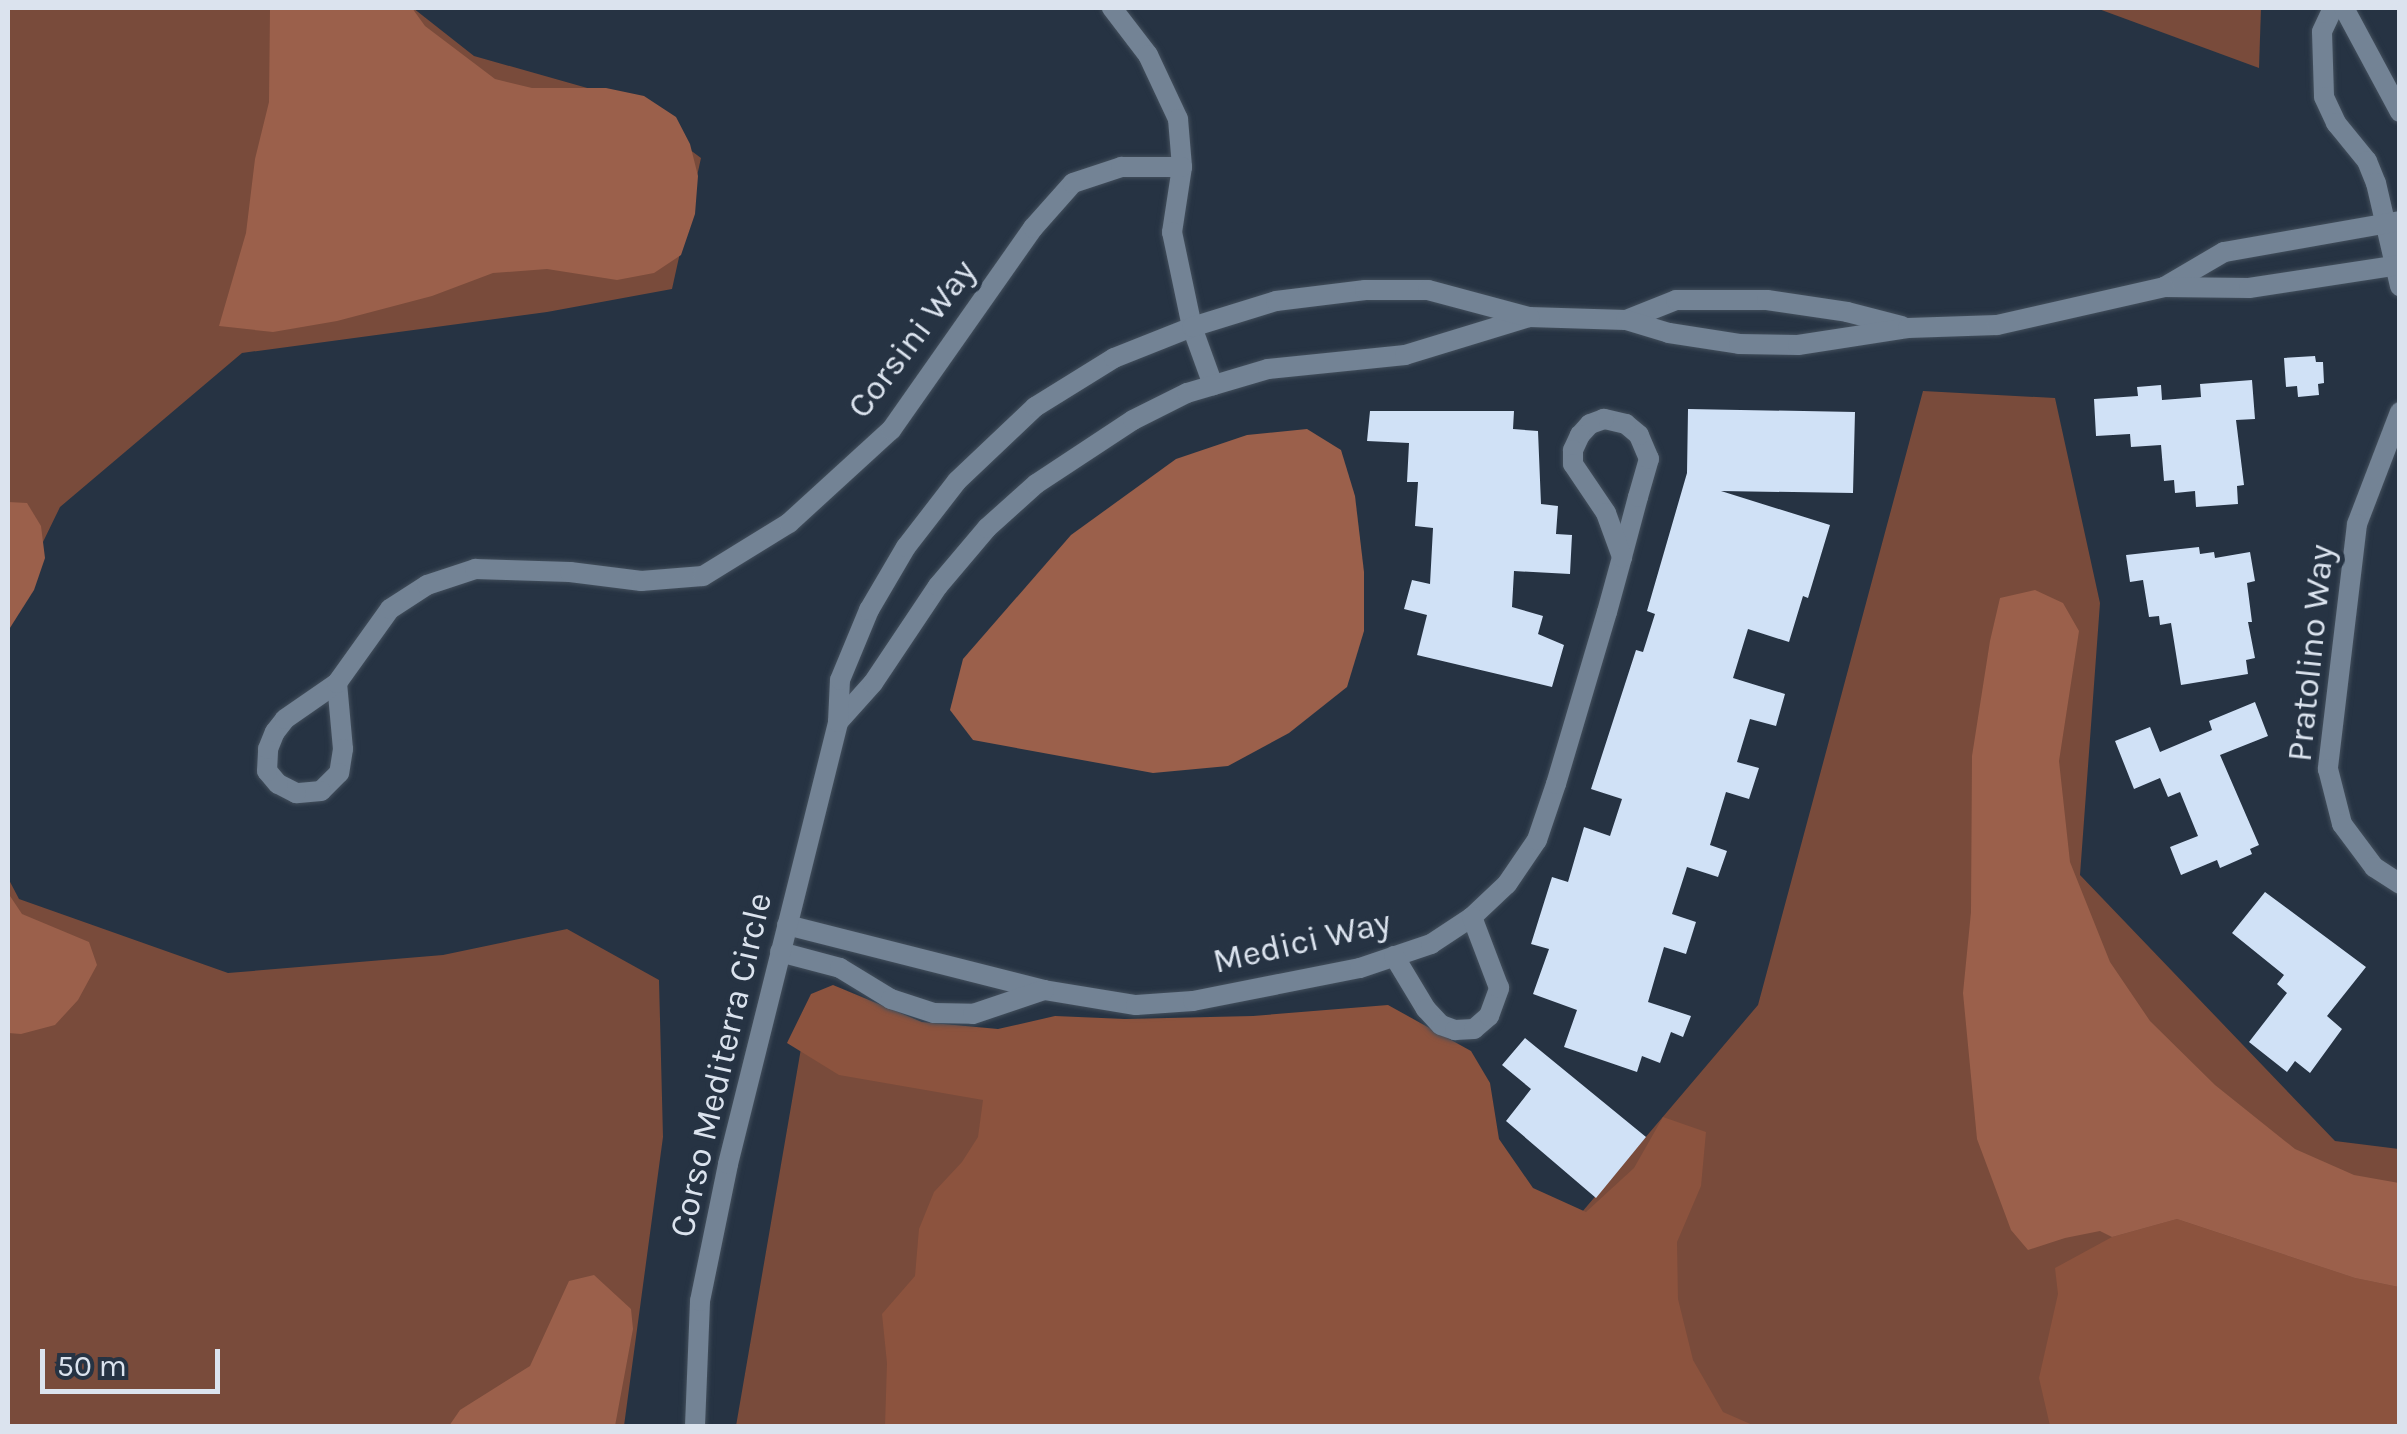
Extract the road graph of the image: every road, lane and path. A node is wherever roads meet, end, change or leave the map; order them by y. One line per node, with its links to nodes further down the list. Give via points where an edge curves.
1 (1112, 8): 5 (street, via 1148,56 1178,118)
2 (2333, 8): 6 (street, via 2322,32 2324,97 2367,162)
3 (2344, 8): 4 (street)
4 (2400, 112)
5 (1182, 166): 11 (street, via 1172,232); 16 (street, Corsini Way, via 1121,166 1073,182 1032,228 890,430 789,524 702,576 641,581 475,569 427,584 390,610)
6 (2393, 222): 7 (street); 8 (street, Corso Mediterra Circle, via 2224,252)
7 (2398, 272): 8 (street, Corso Mediterra Circle, via 2249,288)
8 (2164, 286): 12 (street, Corso Mediterra Circle, via 1998,325)
9 (1529, 317): 10 (street, Corso Mediterra Circle); 11 (street, Corso Mediterra Circle, via 1428,290 1365,290 1276,300); 13 (street, Corso Mediterra Circle, via 1405,354 1268,369)
10 (1626, 320): 12 (street, Corso Mediterra Circle, via 1739,344 1798,345); 12 (street, Corso Mediterra Circle, via 1676,300 1767,300)
11 (1192, 327): 13 (street); 17 (street, Corso Mediterra Circle, via 1114,358 1036,408 958,481 906,547 869,610 840,680)
12 (1908, 328)
13 (1213, 385): 17 (street, Corso Mediterra Circle, via 1133,420 1036,484 999,517 938,586 873,683)
14 (2400, 412): 18 (street, Pratolino Way, via 2357,524 2328,770 2342,824 2374,867)
15 (1622, 557): 15 (street, Medici Way, via 1606,512 1573,464 1580,434 1604,419 1639,435 1649,459); 19 (street, Medici Way, via 1536,840)
16 (337, 683): 16 (street, Corsini Way, via 285,719 268,748 267,771 296,793 321,791 338,773 343,750)
17 (838, 722): 20 (street, Corso Mediterra Circle)
18 (2400, 884)
19 (1472, 918): 22 (street, Medici Way, via 1431,944); 22 (street, via 1499,988 1489,1016 1474,1029 1441,1025)
20 (786, 924): 21 (street, Corso Mediterra Circle); 23 (street, Medici Way)
21 (780, 952): 23 (street, Medici Way, via 840,968 891,999 934,1013 973,1014); 24 (street, Corso Mediterra Circle, via 700,1301)
22 (1394, 956): 23 (street, Medici Way, via 1193,1001 1136,1005)
23 (1044, 990)
24 (695, 1426)

